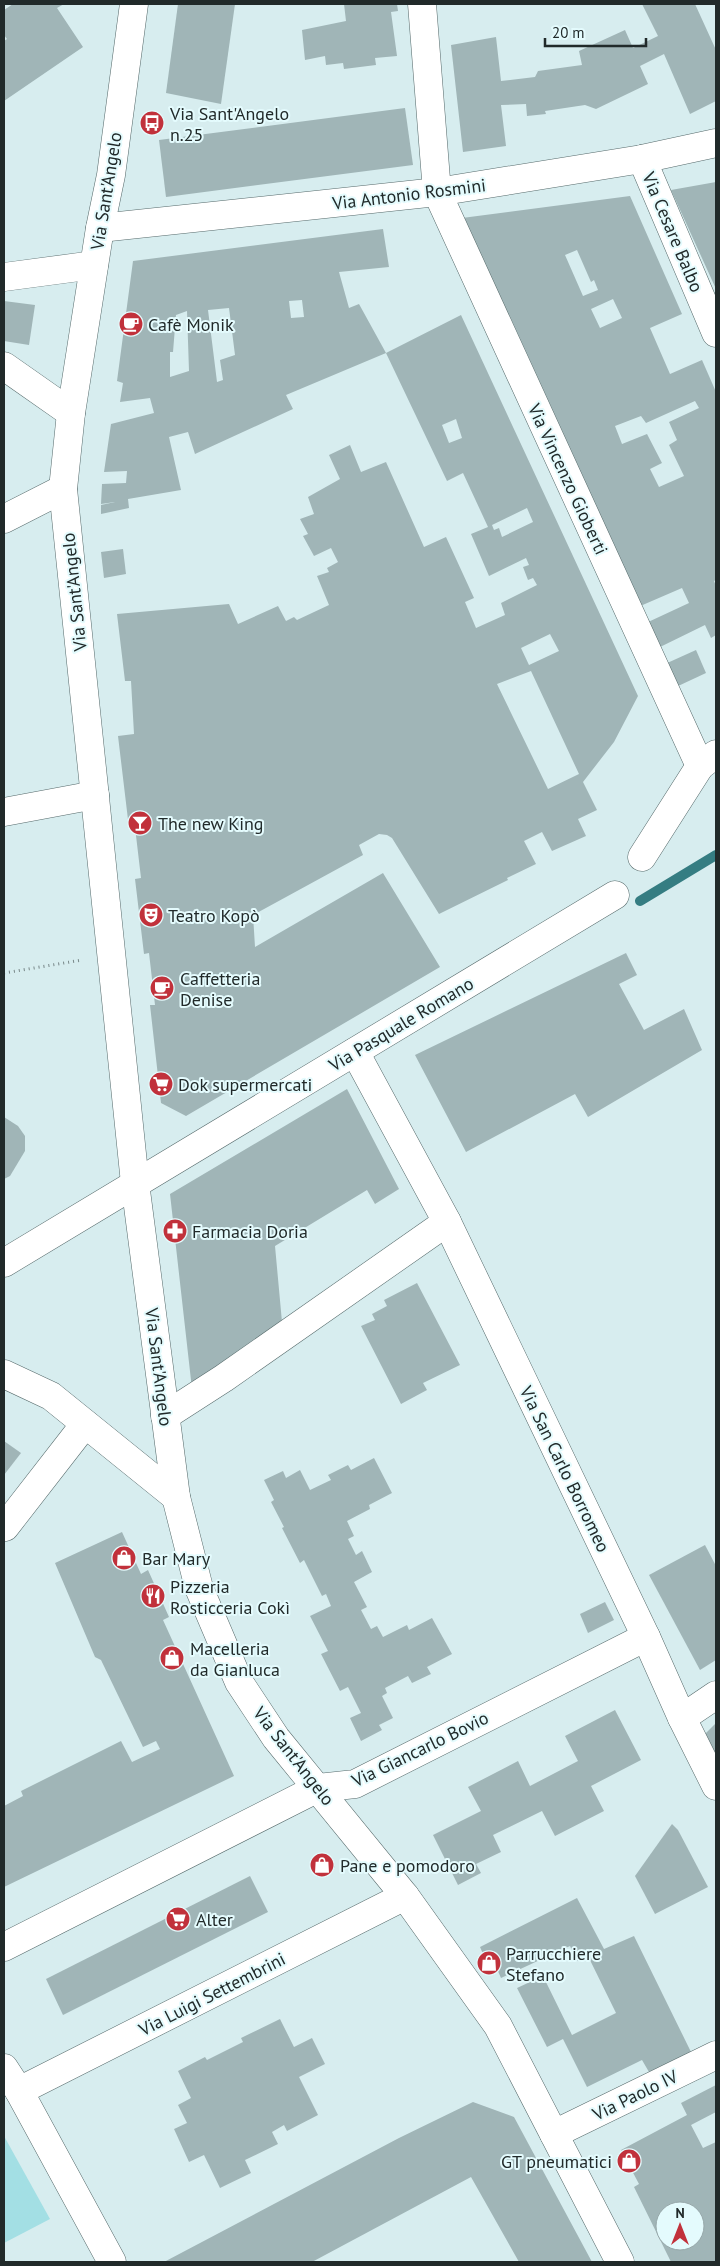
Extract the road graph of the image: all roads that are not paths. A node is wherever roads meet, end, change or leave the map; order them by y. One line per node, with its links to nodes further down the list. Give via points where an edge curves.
1 (134, 4): 6 (street, Via Sant'Angelo)
2 (422, 4): 5 (street)
3 (716, 143): 4 (street, Via Antonio Rosmini)
4 (642, 159): 5 (street, Via Antonio Rosmini); 9 (street, Via Cesare Balbo)
5 (437, 192): 6 (street, Via Antonio Rosmini); 14 (street, Via Vincenzo Gioberti)
6 (100, 228): 7 (street, Via Sant'Angelo)
7 (94, 265): 8 (street); 11 (street, Via Sant'Angelo)
8 (4, 276)
9 (716, 333)
10 (4, 366): 11 (street)
11 (71, 413): 12 (street, Via Sant'Angelo)
12 (63, 489): 13 (street); 15 (street, Via Sant'Angelo)
13 (4, 519)
14 (708, 760): 17 (street)
15 (95, 795): 16 (street); 20 (street, Via Sant'Angelo)
16 (4, 812)
17 (642, 857)
18 (615, 895): 19 (street, Via Pasquale Romano)
19 (356, 1052): 20 (street, Via Pasquale Romano); 21 (street, Via San Carlo Borromeo)
20 (135, 1184): 22 (street); 24 (street, Via Sant'Angelo)
21 (447, 1222): 24 (street); 28 (street, Via San Carlo Borromeo)
22 (4, 1263)
23 (4, 1374): 25 (street, via 51,1396)
24 (165, 1416): 26 (street, Via Sant'Angelo)
25 (85, 1424): 26 (street); 27 (street)
26 (176, 1497): 32 (street, Via Sant'Angelo, via 199,1588 239,1682 276,1738)
27 (5, 1527)
28 (646, 1637): 30 (street, Via San Carlo Borromeo); 32 (street, Via Giancarlo Bovio, via 355,1784)
29 (716, 1695): 30 (street)
30 (682, 1718): 31 (street, Via San Carlo Borromeo)
31 (716, 1786)
32 (318, 1788): 33 (street, Via Sant'Angelo); 34 (street, Via Giancarlo Bovio)
33 (404, 1896): 37 (street, Via Luigi Settembrini); 38 (street, Via Sant'Angelo, via 498,2026)
34 (4, 1948)
35 (716, 2055): 38 (street, Via Paolo IV)
36 (4, 2068): 37 (street)
37 (19, 2091): 39 (street)
38 (554, 2134): 40 (street, Via Sant'Angelo)
39 (112, 2262)
40 (620, 2262)

